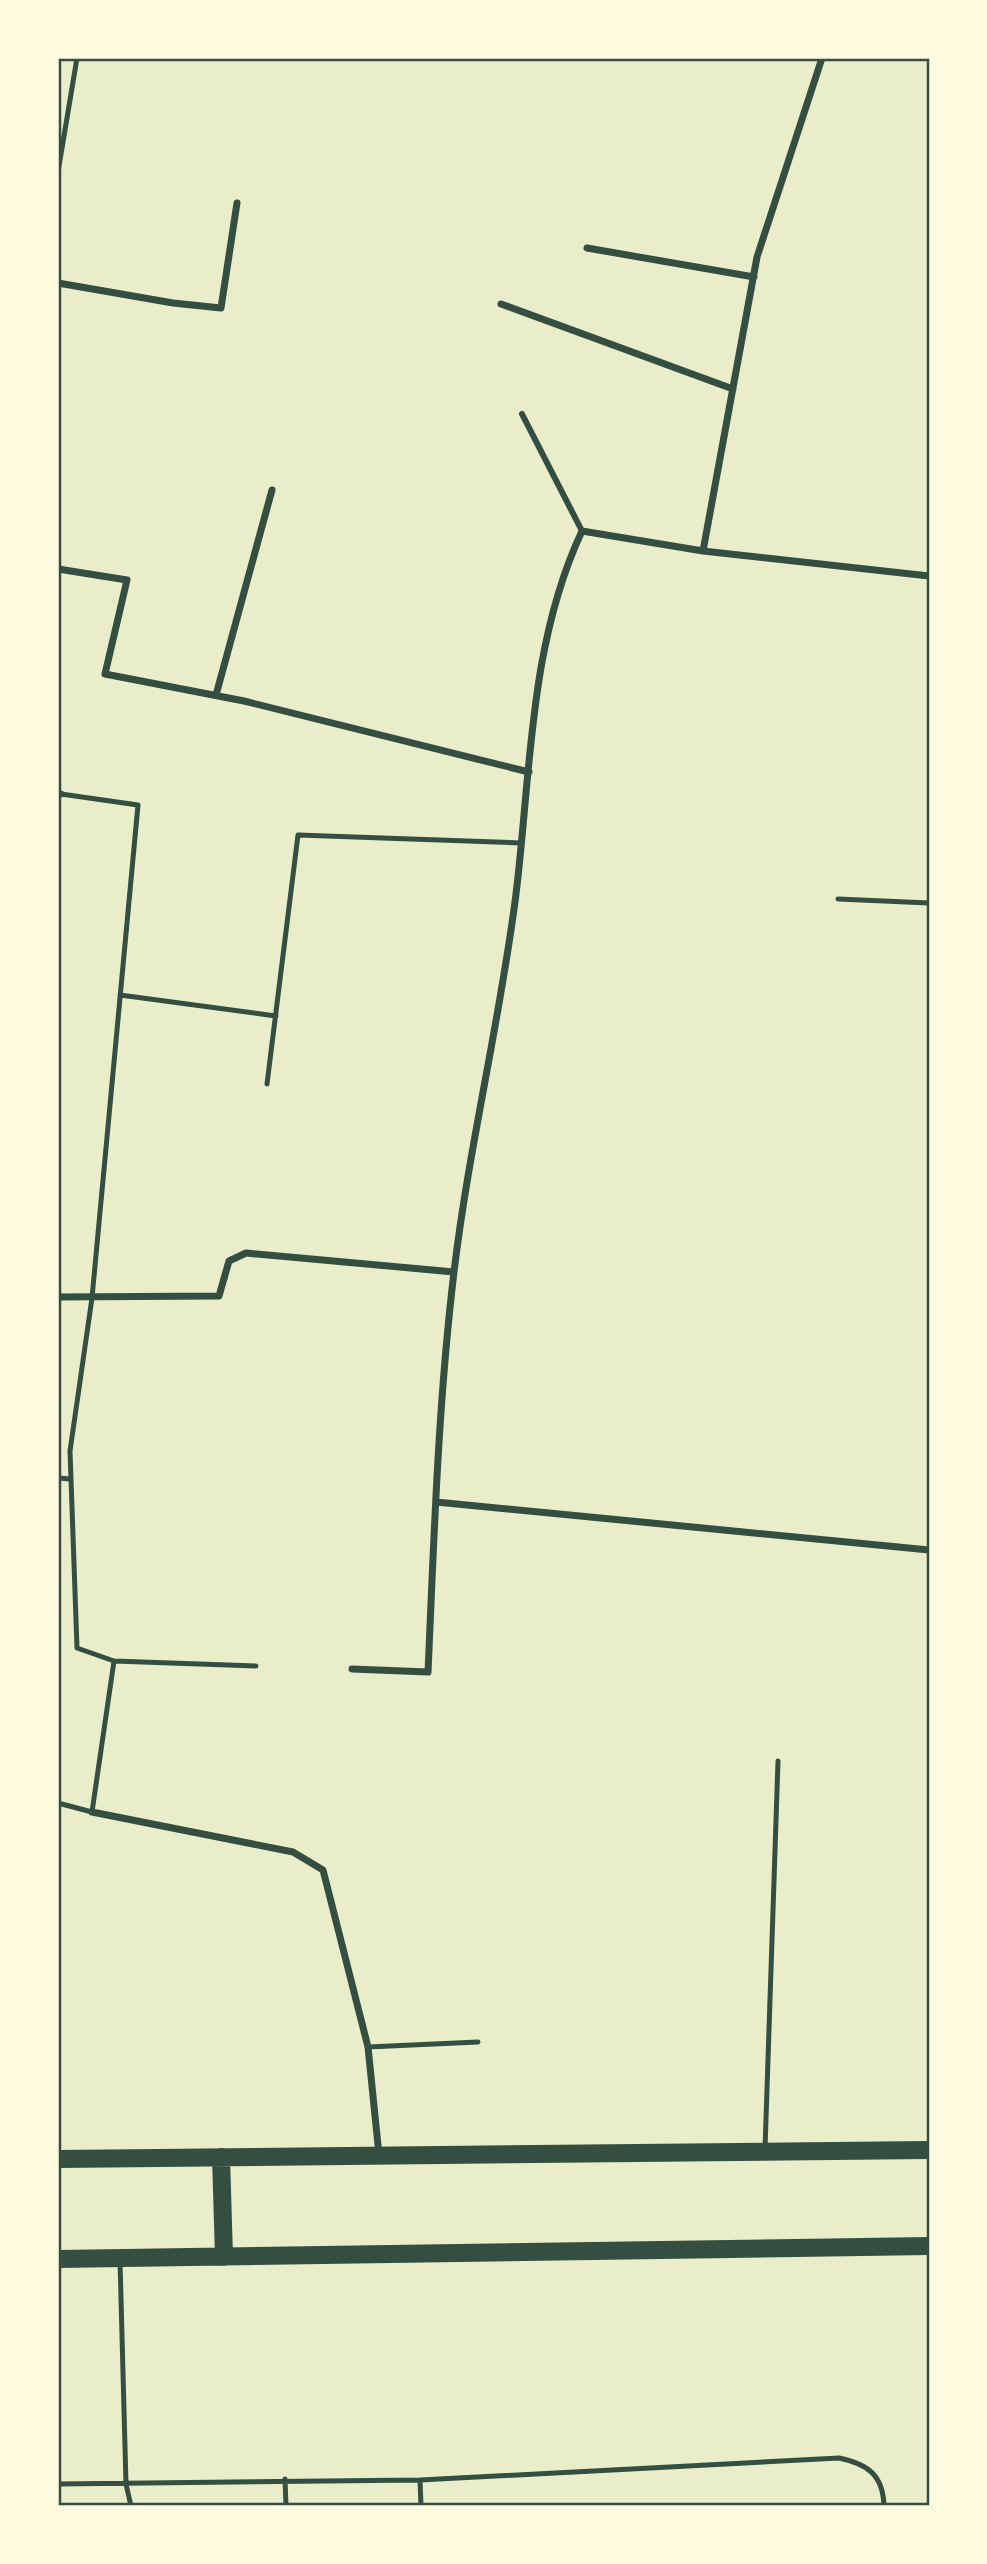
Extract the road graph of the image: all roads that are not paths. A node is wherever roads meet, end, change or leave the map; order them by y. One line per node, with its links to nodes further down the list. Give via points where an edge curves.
1 (77, 58): 3 (lane)
2 (822, 58): 6 (street)
3 (58, 172)
4 (237, 203): 7 (street, via 221,308)
5 (587, 248): 6 (street)
6 (754, 277): 9 (street)
7 (58, 283)
8 (501, 304): 9 (street)
9 (733, 389): 13 (street)
10 (522, 414): 12 (street)
11 (272, 490): 16 (street)
12 (582, 531): 13 (street); 17 (street, via 544,639)
13 (703, 551): 15 (street)
14 (58, 569): 16 (street, via 127,580 105,674)
15 (929, 576)
16 (216, 695): 17 (street)
17 (529, 772): 19 (street)
18 (59, 793): 22 (lane, via 138,805)
19 (521, 843): 23 (lane, via 298,835); 25 (street)
20 (838, 899): 21 (lane)
21 (929, 903)
22 (120, 995): 23 (lane); 27 (lane)
23 (276, 1016): 24 (lane)
24 (267, 1084)
25 (454, 1272): 27 (street, via 246,1253 229,1261 219,1296); 30 (street)
26 (58, 1297): 27 (street)
27 (92, 1298): 29 (lane, via 69,1451)
28 (58, 1478): 29 (lane)
29 (70, 1479): 32 (lane, via 77,1648)
30 (436, 1502): 31 (street); 34 (street, via 428,1672)
31 (929, 1550)
32 (114, 1661): 33 (lane); 37 (lane)
33 (256, 1666)
34 (352, 1670)
35 (778, 1761): 41 (lane)
36 (58, 1802): 37 (lane)
37 (92, 1812): 39 (street, via 293,1852 323,1870)
38 (478, 2042): 39 (lane)
39 (368, 2047): 42 (street)
40 (929, 2150): 41 (main road)
41 (765, 2152): 42 (main road)
42 (379, 2156): 43 (main road)
43 (221, 2157): 44 (main road); 46 (main road)
44 (58, 2159)
45 (929, 2246): 46 (main road)
46 (225, 2257): 47 (main road)
47 (120, 2258): 48 (main road); 53 (lane)
48 (58, 2259)
49 (58, 2458): 52 (lane)
50 (285, 2479): 51 (lane); 53 (lane); 55 (lane)
51 (420, 2480): 56 (lane); 57 (lane, via 839,2458 860,2462 876,2473)
52 (58, 2484): 53 (lane)
53 (126, 2484): 54 (lane)
54 (131, 2506)
55 (286, 2506)
56 (421, 2506)
57 (884, 2506)

